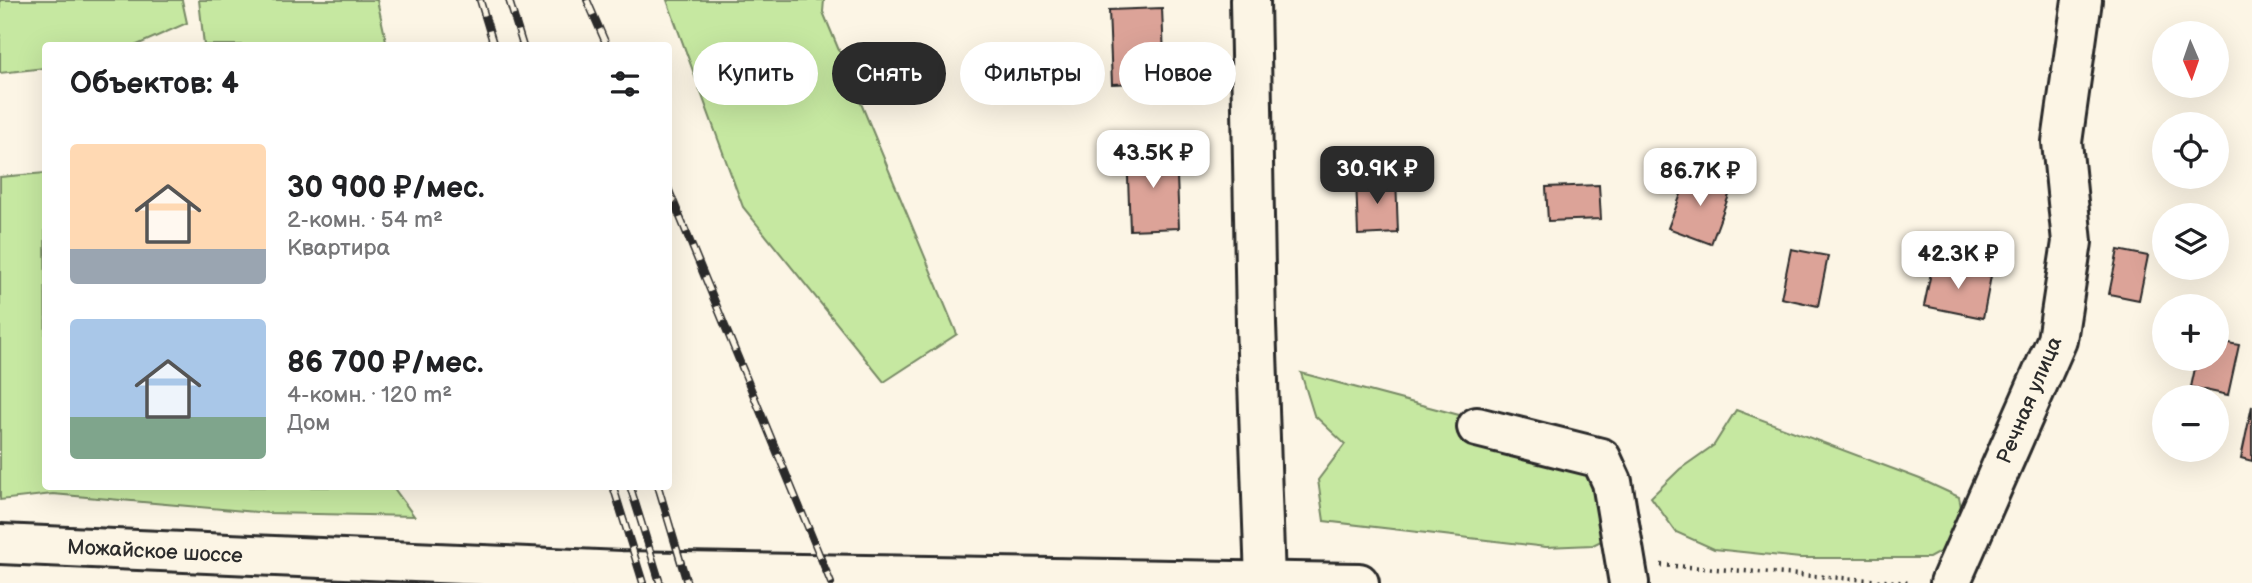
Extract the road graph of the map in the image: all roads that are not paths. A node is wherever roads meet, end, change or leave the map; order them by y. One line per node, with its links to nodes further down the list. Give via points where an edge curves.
1 (1250, 0): 6 (main road)
2 (2082, 0): 8 (main road, Речная улица, via 2062,142 2072,242 2057,340)
3 (1477, 427): 5 (main road, via 1601,458 1612,482)
4 (0, 544): 6 (main road, Можайское шоссе, via 621,571)
5 (1627, 573)
6 (1265, 581): 7 (main road, Можайское шоссе)
7 (1359, 583)
8 (1950, 583)

